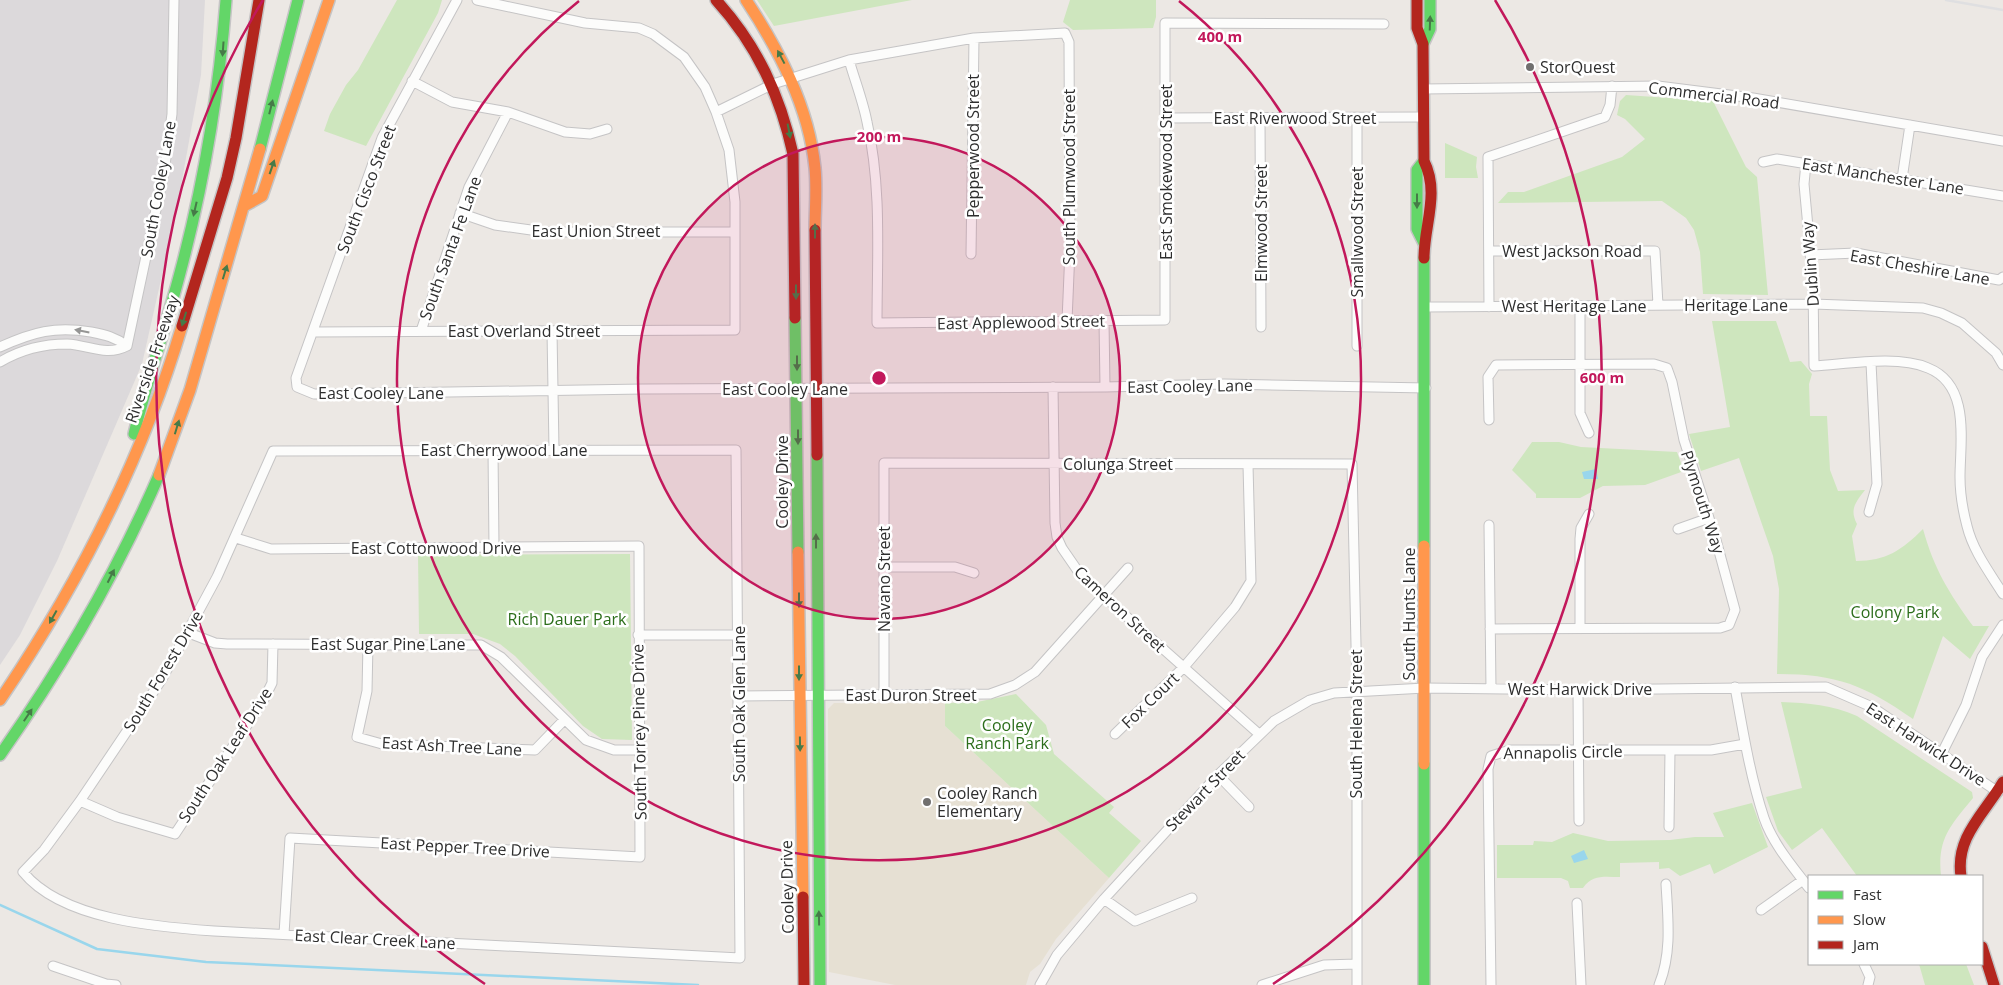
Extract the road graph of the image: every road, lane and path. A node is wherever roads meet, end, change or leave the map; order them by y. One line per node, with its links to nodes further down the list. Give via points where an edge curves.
1 (174, 0): 53 (street, South Cooley Lane, via 172,114 164,172)
2 (226, 0): 78 (main road, one-way to 78, via 222,64 198,195 180,274 139,412)
3 (259, 0): 78 (main road, Riverside Freeway, one-way to 78, via 227,178 171,363)
4 (298, 0): 34 (main road, one-way to 4)
5 (329, 0): 34 (main road, one-way to 5, via 262,196)
6 (457, 0): 17 (street, South Cisco Street)
7 (477, 0): 22 (street, via 585,23 639,28 653,34 684,57 705,88)
8 (716, 0): 18 (main road, Cooley Drive, via 752,46)
9 (746, 0): 16 (main road, Cooley Drive, one-way to 9)
10 (1417, 0): 14 (main road, South Hunts Lane, via 1416,28)
11 (1430, 0): 14 (main road, South Hunts Lane, one-way to 11, via 1430,29)
12 (1384, 24): 24 (street, East Smokewood Street, via 1165,23)
13 (974, 38): 15 (street); 38 (street, Pepperwood Street); 47 (street, South Plumwood Street, via 1065,33 1069,42)
14 (1423, 44): 20 (main road, South Hunts Lane)
15 (849, 60): 16 (street); 47 (street, East Applewood Street, via 868,124 873,157 877,324)
16 (792, 78): 18 (street); 66 (main road, Cooley Drive, one-way to 16, via 815,168 807,121)
17 (412, 81): 21 (street, via 452,102); 52 (street, South Cisco Street, via 382,138)
18 (773, 84): 22 (street); 64 (main road, Cooley Drive, one-way to 64, via 787,121 793,154)
19 (1612, 86): 20 (street, Commercial Road); 27 (street, Commercial Road, via 1658,86 1709,92); 37 (street, via 1610,105 1604,117 1488,157)
20 (1423, 89): 23 (main road, South Hunts Lane)
21 (508, 112): 28 (street, via 565,132 590,134); 35 (street, South Santa Fe Lane, via 468,188)
22 (716, 112): 36 (street, via 730,150 734,175)
23 (1424, 117): 26 (street, East Riverwood Street); 43 (main road, South Hunts Lane, via 1424,161 1430,170 1430,230 1424,242)
24 (1166, 118): 25 (street, East Riverwood Street); 46 (street, East Smokewood Street)
25 (1260, 118): 26 (street, East Riverwood Street); 49 (street, Elmwood Street)
26 (1357, 118): 54 (street, Smallwood Street)
27 (1910, 125): 29 (street, Commercial Road); 32 (street)
28 (607, 129)
29 (2003, 141)
30 (1763, 162): 31 (street, East Manchester Lane, via 1777,159)
31 (1806, 163): 32 (street, East Manchester Lane); 39 (street, Dublin Way, via 1804,184)
32 (1902, 179): 33 (street, East Manchester Lane)
33 (2003, 196)
34 (246, 205): 119 (main road, one-way to 34, via 69,651 105,588 139,518 174,437)
35 (460, 213): 36 (street, East Union Street, via 495,225 545,232); 50 (street, South Santa Fe Lane)
36 (734, 232): 51 (street, East Overland Street, via 735,330)
37 (1489, 251): 42 (street, West Jackson Road, via 1656,251); 44 (street)
38 (971, 254)
39 (1810, 255): 40 (street, East Cheshire Lane, via 1856,253); 41 (street, Dublin Way)
40 (2001, 278)
41 (1813, 304): 42 (street, Heritage Lane); 56 (street, Heritage Lane, via 1923,308 1942,313 1962,324); 58 (street, Dublin Way, via 1814,366)
42 (1658, 305): 45 (street, West Heritage Lane)
43 (1424, 307): 44 (street); 65 (main road, South Hunts Lane)
44 (1489, 307): 45 (street, West Heritage Lane)
45 (1580, 307): 59 (street)
46 (1165, 320): 48 (street, East Applewood Street)
47 (1067, 321): 48 (street, East Applewood Street)
48 (1104, 321): 63 (street)
49 (1261, 327)
50 (421, 331): 51 (street, East Overland Street); 52 (street, East Overland Street)
51 (552, 331): 67 (street)
52 (313, 332): 61 (street, South Cisco Street, via 296,378)
53 (127, 346): 55 (street, one-way to 55, via 116,337 68,328 24,336); 57 (street, via 116,352 68,344 40,346)
54 (1357, 346)
55 (0, 347)
56 (1999, 350): 60 (street, Heritage Lane)
57 (0, 362)
58 (1871, 363): 79 (street, via 1877,484); 90 (street, via 1917,364 1930,368 1950,386 1960,414 1961,491 1968,529)
59 (1579, 365): 68 (street, Plymouth Way, via 1496,365 1488,376); 69 (street, via 1580,413); 81 (street, Plymouth Way, via 1654,364 1666,368 1684,440)
60 (2003, 365)
61 (297, 387): 67 (street, East Cooley Lane, via 314,394)
62 (1053, 387): 63 (street, East Cooley Lane); 66 (street, East Cooley Lane); 75 (street, Cameron Street)
63 (1105, 387): 65 (street, East Cooley Lane, via 1224,384)
64 (797, 388): 66 (street, East Cooley Lane); 67 (street, East Cooley Lane); 109 (main road, Cooley Drive, one-way to 109)
65 (1426, 388): 102 (main road, South Hunts Lane)
66 (816, 389): 106 (main road, Cooley Drive, one-way to 66)
67 (551, 391): 71 (street)
68 (1489, 420)
69 (1589, 432)
70 (493, 450): 71 (street, East Cherrywood Lane); 73 (street, East Cherrywood Lane); 86 (street)
71 (554, 450): 72 (street, East Cherrywood Lane)
72 (736, 450): 97 (street, South Oak Glen Lane)
73 (273, 451): 84 (street, South Forest Drive)
74 (884, 463): 75 (street, Colunga Street); 87 (street, Navano Street)
75 (1052, 463): 77 (street, Colunga Street); 91 (street, Cameron Street, via 1057,537 1071,563)
76 (1352, 464): 77 (street, Colunga Street); 104 (street, South Helena Street)
77 (1248, 465): 100 (street, Fox Court, via 1251,581 1236,607)
78 (124, 481): 110 (main road, Riverside Freeway, one-way to 110, via 94,544 37,646)
79 (1869, 512)
80 (1589, 514): 93 (street, via 1580,539)
81 (1709, 518): 83 (street); 93 (street, Plymouth Way, via 1735,610 1729,625 1720,628)
82 (1489, 525): 94 (street)
83 (1678, 529)
84 (236, 538): 86 (street, East Cottonwood Drive, via 271,549); 95 (street, South Forest Drive)
85 (639, 546): 86 (street, East Cottonwood Drive); 96 (street, South Torrey Pine Drive)
86 (494, 547)
87 (884, 566): 89 (street, via 955,566); 107 (street, Navano Street)
88 (1128, 568): 91 (street, East Duron Street)
89 (974, 573)
90 (2003, 594)
91 (1103, 596): 100 (street, Cameron Street); 107 (street, East Duron Street, via 1035,672 1015,685 980,696)
92 (2003, 625): 118 (street, via 1982,657 1966,705)
93 (1580, 627): 94 (street, Plymouth Way)
94 (1490, 628): 103 (street)
95 (189, 633): 98 (street, East Sugar Pine Lane, via 215,643); 122 (street, South Forest Drive)
96 (638, 635): 97 (street); 115 (street, South Torrey Pine Drive)
97 (738, 635): 108 (street, South Oak Glen Lane)
98 (273, 644): 99 (street, East Sugar Pine Lane); 122 (street, South Oak Leaf Drive, via 272,683 263,701 175,834 117,817)
99 (368, 644): 111 (street, East Sugar Pine Lane, via 481,645 502,657); 111 (street, East Ash Tree Lane, via 368,691 357,737 382,744 535,750)
100 (1184, 667): 112 (street, Fox Court); 113 (street, Cameron Street)
101 (1735, 687): 105 (street, West Harwick Drive); 114 (street); 118 (street, East Harwick Drive, via 1826,687 1872,707)
102 (1425, 688): 103 (street, West Harwick Drive); 104 (street, Stewart Street); 151 (main road, South Hunts Lane)
103 (1491, 689): 105 (street, West Harwick Drive)
104 (1357, 690): 113 (street, Stewart Street, via 1310,700); 141 (street, South Helena Street)
105 (1578, 690): 116 (street)
106 (817, 695): 107 (street, East Duron Street); 109 (street, East Duron Street); 138 (main road, Cooley Drive, one-way to 106)
107 (884, 695)
108 (739, 696): 109 (street, East Duron Street); 140 (street, South Oak Glen Lane)
109 (800, 696): 137 (main road, Cooley Drive, one-way to 137)
110 (0, 700)
111 (564, 720): 115 (street, East Sugar Pine Lane, via 594,744 614,750)
112 (1115, 734)
113 (1259, 734): 120 (street, Stewart Street)
114 (1745, 744): 117 (street, Annapolis Circle, via 1724,749); 129 (street, via 1764,819 1775,841)
115 (640, 750): 126 (street, South Torrey Pine Drive)
116 (1579, 750): 117 (street, Annapolis Circle); 124 (street); 152 (street, Annapolis Circle, via 1502,751 1488,761)
117 (1670, 750): 125 (street)
118 (1942, 754): 121 (street, East Harwick Drive)
119 (0, 755)
120 (1218, 775): 123 (street); 133 (street, Stewart Street)
121 (2000, 787): 128 (main road, via 1966,834 1958,856)
122 (80, 801): 127 (street, South Forest Drive, via 44,850)
123 (1249, 807)
124 (1579, 821)
125 (1669, 827)
126 (640, 857): 136 (street, East Pepper Tree Drive, via 290,838)
127 (23, 872): 136 (street, East Clear Creek Lane, via 34,885 51,895 89,911 140,925)
128 (1961, 875)
129 (1803, 880): 131 (street); 135 (street)
130 (1666, 884): 154 (street, via 1668,948)
131 (1808, 887)
132 (1192, 898): 133 (street, via 1135,921)
133 (1104, 899): 148 (street, Stewart Street, via 1057,956)
134 (1577, 903): 153 (street)
135 (1761, 910)
136 (284, 934): 140 (street, East Clear Creek Lane)
137 (804, 945): 138 (main road); 146 (main road, Cooley Drive)
138 (819, 945): 147 (main road, Cooley Drive)
139 (1983, 950): 156 (main road)
140 (740, 958)
141 (1357, 964): 149 (street, via 1315,967); 150 (street, South Helena Street)
142 (1864, 965): 155 (street, via 1870,977)
143 (53, 966): 144 (street)
144 (106, 985): 145 (street)
145 (116, 985)
146 (804, 985)
147 (820, 985)
148 (1040, 985)
149 (1262, 985)
150 (1357, 985)
151 (1424, 985)
152 (1491, 985)
153 (1581, 985)
154 (1658, 985)
155 (1868, 985)
156 (1994, 985)

